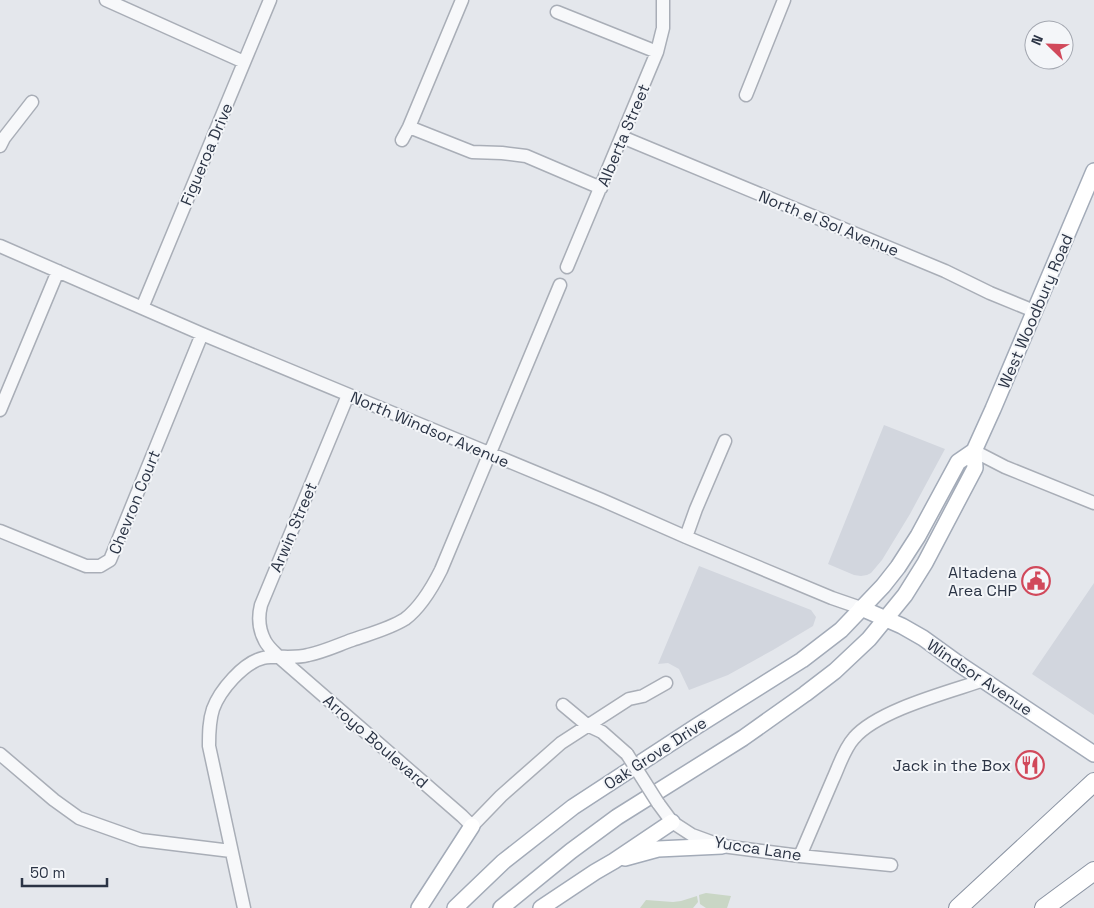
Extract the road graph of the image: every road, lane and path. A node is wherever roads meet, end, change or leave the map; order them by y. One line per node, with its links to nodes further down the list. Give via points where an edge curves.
1 (106, 0): 8 (street)
2 (270, 0): 8 (street, Figueroa Drive)
3 (462, 0): 11 (street)
4 (663, 0): 7 (street, Alberta Street, via 663,28)
5 (784, 0): 9 (street)
6 (558, 12): 7 (street)
7 (657, 52): 12 (street, Alberta Street)
8 (244, 62): 21 (street, Figueroa Drive)
9 (746, 95)
10 (32, 102): 14 (street)
11 (409, 127): 13 (street); 16 (street, via 472,152 526,156)
12 (622, 137): 16 (street, Alberta Street); 22 (street, North el Sol Avenue)
13 (402, 140)
14 (0, 146)
15 (1094, 171): 22 (main road, West Woodbury Road)
16 (601, 188): 18 (street, Alberta Street)
17 (0, 246): 19 (street, North Windsor Avenue)
18 (567, 267)
19 (58, 271): 21 (street, North Windsor Avenue); 25 (street)
20 (560, 285): 28 (street)
21 (142, 308): 23 (street, North Windsor Avenue)
22 (1034, 311): 27 (main road, West Woodbury Road)
23 (202, 334): 24 (street, North Windsor Avenue); 30 (street, Chevron Court, via 110,560 100,566 86,566)
24 (348, 395): 28 (street, North Windsor Avenue); 34 (street, Arwin Street, via 258,614 265,642)
25 (0, 410)
26 (725, 441): 31 (street)
27 (974, 451): 29 (street, via 1005,467); 32 (main road, West Woodbury Road, via 958,462 898,567); 33 (main road, West Woodbury Road, via 975,468 955,507 906,595)
28 (490, 454): 31 (street, North Windsor Avenue); 34 (street, via 433,587 417,608 385,629 308,656)
29 (1094, 502)
30 (0, 531)
31 (686, 537): 32 (street, North Windsor Avenue)
32 (861, 608): 33 (main road, Windsor Avenue); 52 (main road, Oak Grove Drive, via 841,630 802,660 573,807 503,862)
33 (886, 618): 35 (main road, Windsor Avenue, via 923,638); 53 (main road, Oak Grove Drive, via 835,671 805,694 743,738 617,817)
34 (279, 657): 43 (street, Arroyo Boulevard); 45 (street, via 264,658 238,674 218,699 209,726 209,746)
35 (984, 680): 40 (main road, Windsor Avenue); 46 (street, via 883,717 853,739)
36 (666, 683): 38 (street, via 643,696 629,699)
37 (563, 705): 38 (street, Yucca Lane)
38 (587, 725): 42 (street, Yucca Lane, bridge, via 602,732 627,754); 43 (street, via 524,774)
39 (0, 754): 45 (street, via 79,818 142,840)
40 (1094, 754)
41 (1094, 782): 55 (highway)
42 (672, 822): 44 (street, Yucca Lane); 47 (main road)
43 (472, 826): 51 (main road)
44 (722, 846): 46 (street, Yucca Lane); 47 (main road, via 658,849)
45 (231, 851): 50 (street)
46 (800, 856): 48 (street, Yucca Lane)
47 (614, 861): 54 (main road)
48 (891, 864)
49 (1094, 871): 56 (highway)
50 (244, 908)
51 (419, 908)
52 (455, 908)
53 (501, 908)
54 (541, 908)
55 (958, 908)
56 (1044, 908)

